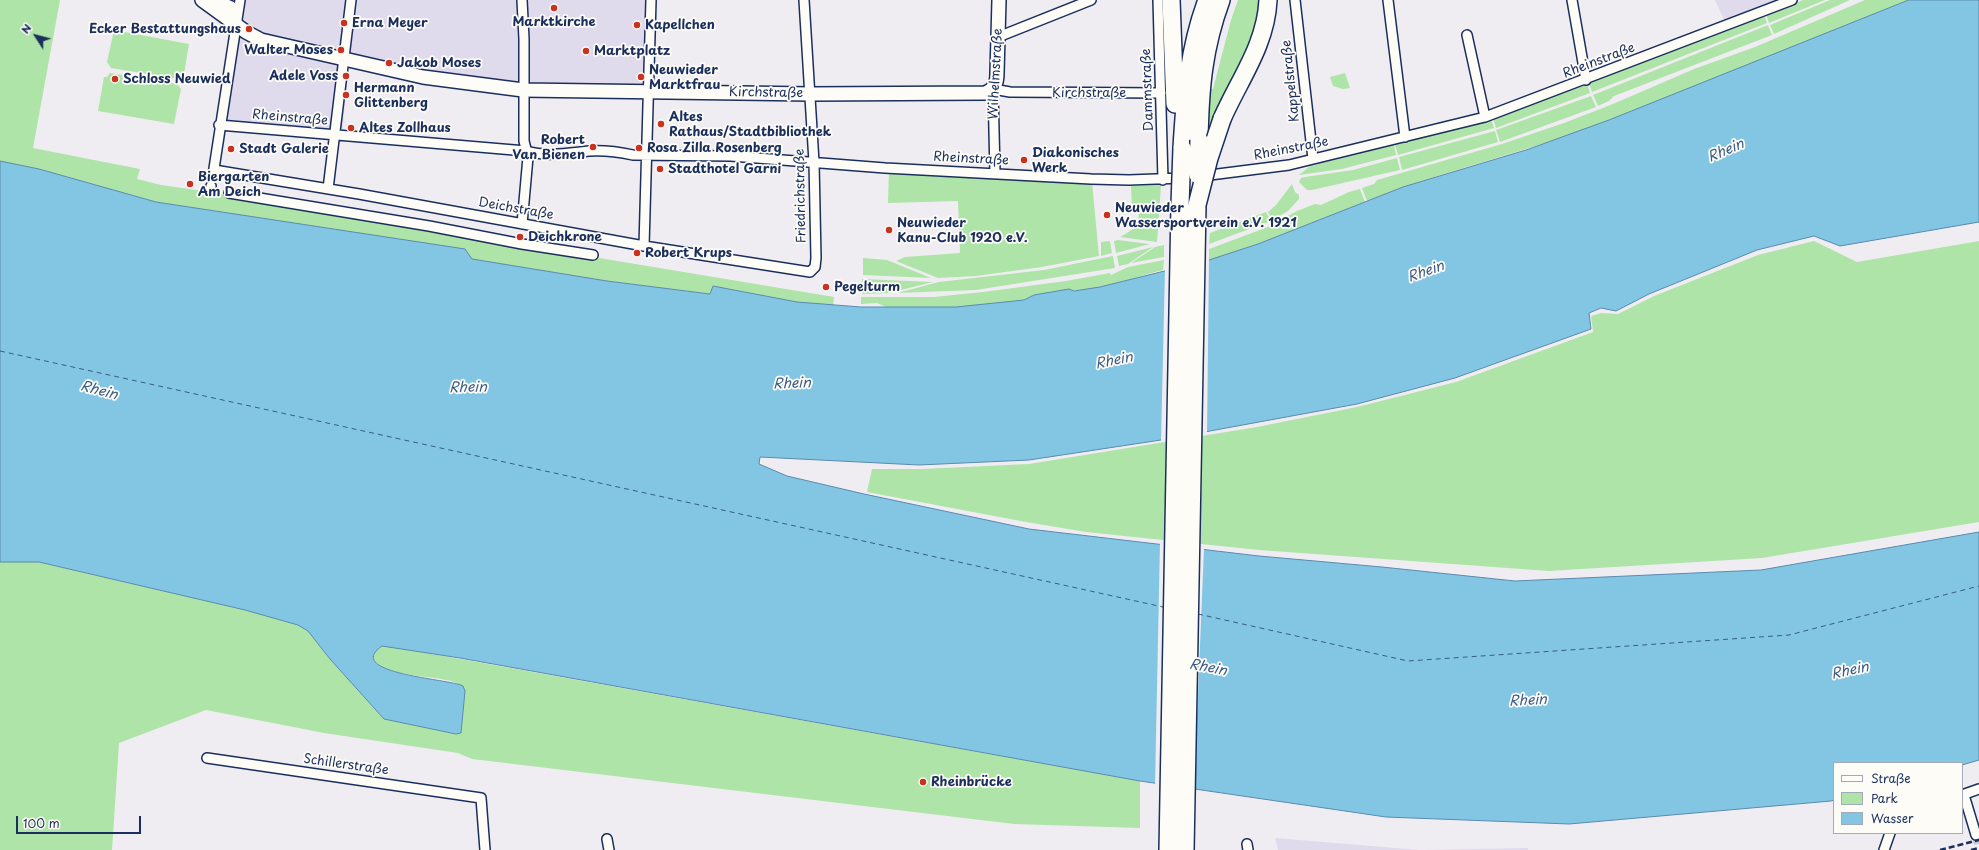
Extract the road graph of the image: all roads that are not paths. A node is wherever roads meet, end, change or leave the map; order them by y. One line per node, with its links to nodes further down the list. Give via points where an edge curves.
1 (202, 0): 20 (street, Kirchstraße)
2 (213, 0): 19 (street)
3 (240, 0): 20 (street)
4 (351, 0): 23 (street)
5 (522, 0): 25 (street)
6 (652, 0): 27 (street)
7 (804, 0): 29 (street, Friedrichstraße)
8 (999, 0): 22 (street, Wilhelmstraße)
9 (1091, 0): 22 (street)
10 (1158, 0): 28 (street, Dammstraße)
11 (1171, 0): 34 (highway, via 1176,118)
12 (1207, 0): 34 (highway, via 1189,64)
13 (1221, 0): 43 (highway, bridge, via 1209,35 1202,78)
14 (1268, 0): 43 (highway, bridge, via 1262,35 1253,59 1222,119)
15 (1295, 0): 37 (street, Kappelstraße)
16 (1388, 0): 33 (street)
17 (1572, 0): 24 (street)
18 (1792, 0): 24 (street, Rheinstraße)
19 (230, 3): 20 (street)
20 (236, 25): 23 (street, Kirchstraße, via 261,40); 31 (street)
21 (1467, 35): 30 (street)
22 (998, 37): 26 (street, Wilhelmstraße, via 997,83)
23 (344, 59): 25 (street, Kirchstraße, via 424,77); 32 (street)
24 (1586, 80): 30 (street, Rheinstraße)
25 (523, 90): 27 (street, Kirchstraße); 35 (street)
26 (993, 90): 28 (street, Kirchstraße); 29 (street, Kirchstraße, via 985,93); 39 (street, Wilhelmstraße)
27 (648, 91): 29 (street, Kirchstraße); 36 (street)
28 (1161, 93): 40 (street, Dammstraße)
29 (810, 94): 38 (street, Friedrichstraße)
30 (1485, 117): 33 (street, Rheinstraße)
31 (220, 125): 32 (street, Rheinstraße); 41 (street, Deichstraße, via 213,172)
32 (335, 135): 35 (street, Rheinstraße); 41 (street)
33 (1405, 137): 37 (street, Rheinstraße)
34 (1182, 148): 56 (highway, bridge)
35 (526, 151): 36 (street, Rheinstraße, via 568,154 590,151); 44 (street, via 528,157)
36 (647, 155): 38 (street, Rheinstraße, via 731,156); 45 (street)
37 (1313, 159): 40 (street, Rheinstraße, via 1218,175)
38 (814, 162): 39 (street, Rheinstraße); 47 (street, Friedrichstraße, via 816,258)
39 (995, 173): 40 (street, Rheinstraße)
40 (1163, 180)
41 (328, 188): 44 (street, Deichstraße)
42 (229, 194): 46 (street)
43 (1197, 205): 57 (highway)
44 (522, 224): 45 (street, Deichstraße)
45 (644, 246): 47 (street, Deichstraße)
46 (593, 255)
47 (813, 271)
48 (207, 758): 54 (street, Schillerstraße, via 481,798)
49 (1979, 789): 50 (street)
50 (1963, 795): 52 (street)
51 (1890, 834): 58 (street)
52 (1976, 835)
53 (607, 839): 55 (street)
54 (485, 850)
55 (609, 850)
56 (1168, 850)
57 (1185, 850)
58 (1884, 850)

